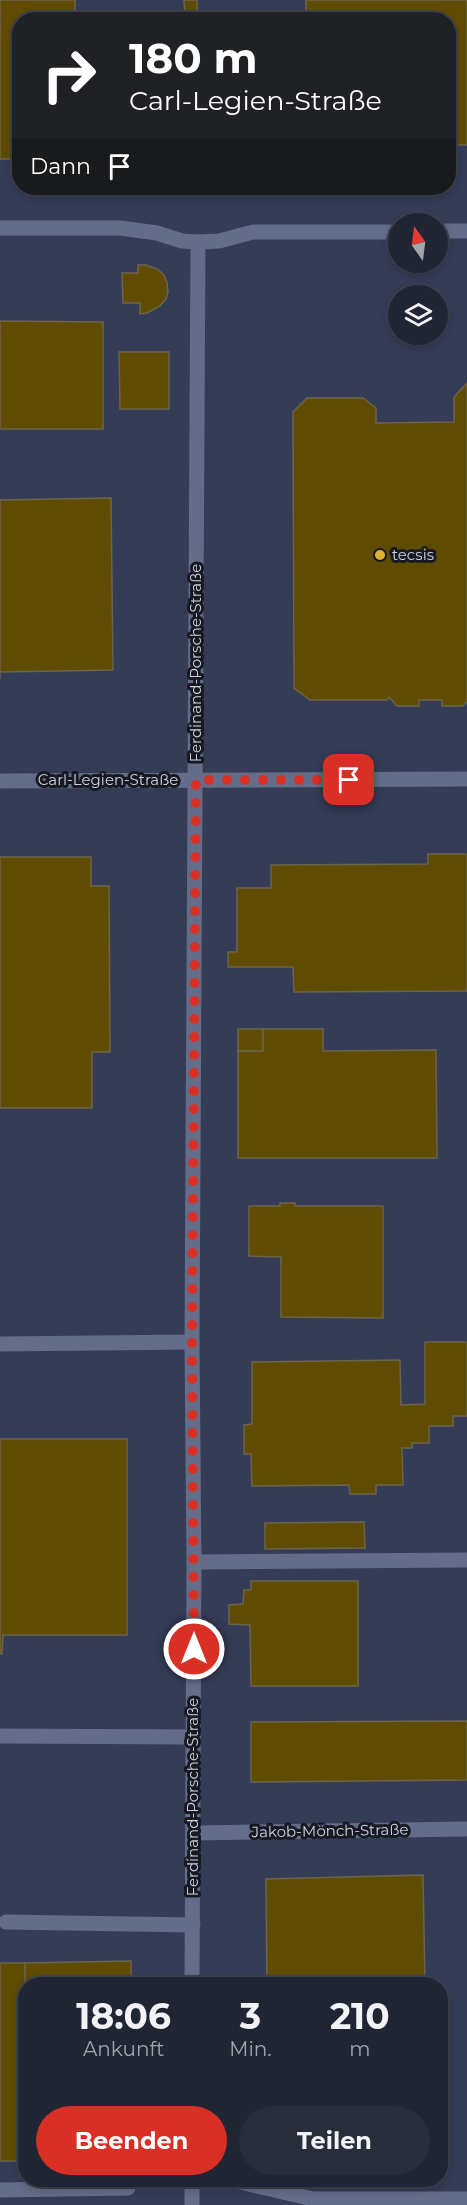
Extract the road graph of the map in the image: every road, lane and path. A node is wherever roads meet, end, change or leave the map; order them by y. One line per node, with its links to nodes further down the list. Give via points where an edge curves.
1 (0, 228): 5 (street, via 120,228)
2 (388, 231): 5 (street, via 253,232)
3 (448, 231): 4 (street)
4 (467, 231)
5 (198, 242): 7 (street, Ferdinand-Porsche-Straße)
6 (467, 779): 7 (street, Carl-Legien-Straße)
7 (196, 780): 8 (street, Carl-Legien-Straße); 9 (street, Ferdinand-Porsche-Straße)
8 (0, 781)
9 (192, 1342): 10 (street); 12 (street, Ferdinand-Porsche-Straße)
10 (0, 1344)
11 (467, 1560): 12 (street)
12 (194, 1562): 14 (street, Ferdinand-Porsche-Straße)
13 (0, 1736): 14 (street)
14 (193, 1737): 16 (street, Ferdinand-Porsche-Straße)
15 (467, 1829): 16 (street, Jakob-Mönch-Straße)
16 (193, 1833): 18 (street, Ferdinand-Porsche-Straße)
17 (6, 1923): 18 (street)
18 (193, 1925): 19 (street, Ferdinand-Porsche-Straße)
19 (192, 1977)
20 (192, 2187): 25 (street)
21 (262, 2187): 24 (street, via 314,2199)
22 (128, 2188): 23 (street)
23 (0, 2190)
24 (467, 2199)
25 (192, 2205)

